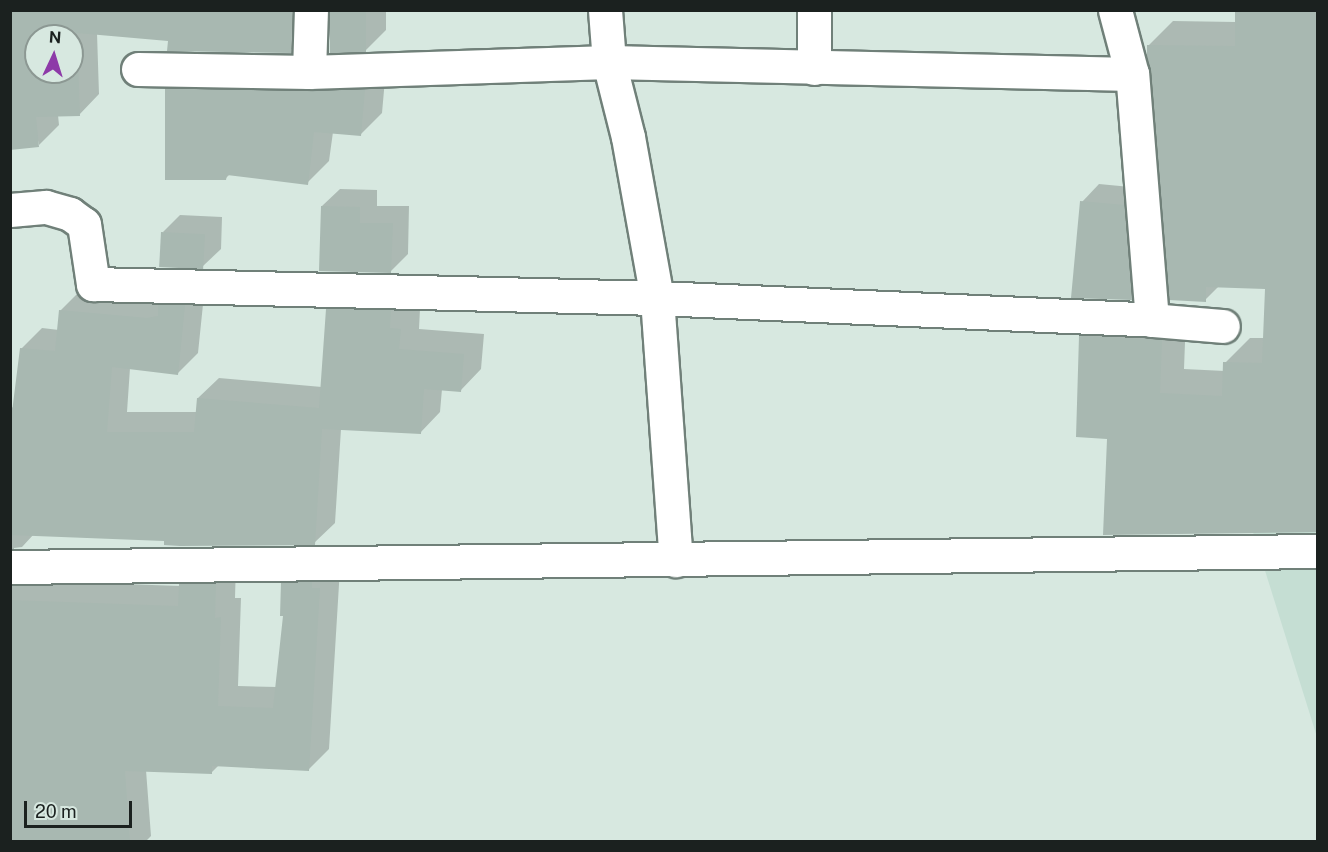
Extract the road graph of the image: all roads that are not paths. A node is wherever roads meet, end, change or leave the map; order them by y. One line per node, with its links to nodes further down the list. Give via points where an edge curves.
1 (311, 10): 8 (street)
2 (605, 10): 5 (street)
3 (814, 10): 6 (street)
4 (1115, 10): 9 (street)
5 (609, 62): 6 (street); 8 (street); 11 (street, via 628,137)
6 (814, 68): 9 (street)
7 (138, 69): 8 (street)
8 (309, 72)
9 (1132, 74): 12 (street)
10 (10, 210): 11 (street, via 46,207 70,214 84,225 93,284)
11 (657, 298): 12 (street); 15 (street)
12 (1152, 320): 13 (street)
13 (1223, 326)
14 (1317, 551): 15 (street)
15 (676, 560): 16 (street)
16 (10, 567)

